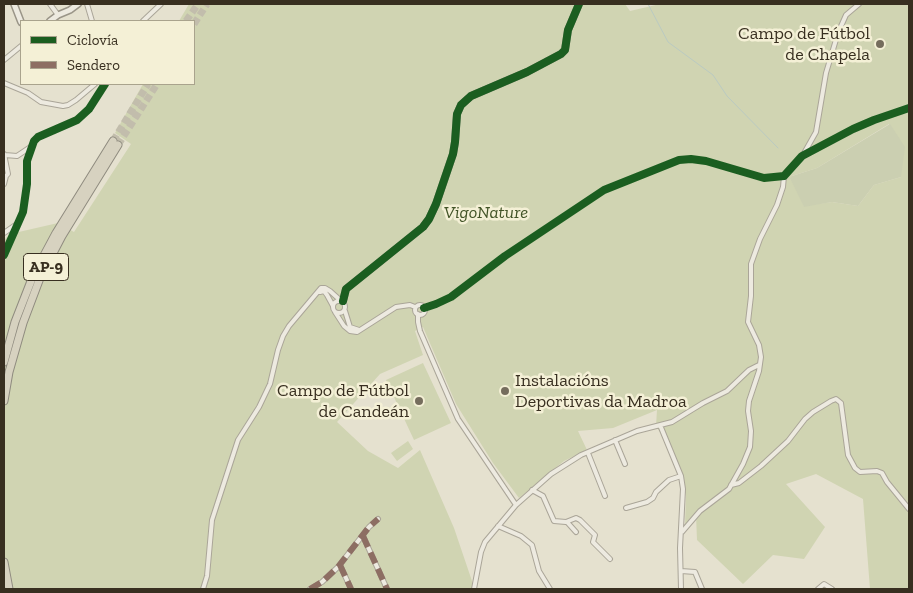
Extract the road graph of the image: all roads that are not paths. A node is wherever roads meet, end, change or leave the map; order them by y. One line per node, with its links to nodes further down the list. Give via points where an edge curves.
1 (14, 4): 9 (street)
2 (50, 4): 8 (street)
3 (78, 4): 8 (street)
4 (87, 4): 11 (street)
5 (161, 4): 12 (street)
6 (579, 4): 28 (street, via 561,54 471,96 462,104 457,114 453,154 429,219 346,289)
7 (859, 4): 21 (street, via 846,15 838,33 826,73 816,132)
8 (58, 14): 10 (street)
9 (20, 20)
10 (51, 20)
11 (92, 20)
12 (144, 20)
13 (20, 47): 14 (street)
14 (4, 60)
15 (4, 83): 16 (street, via 41,102 63,106)
16 (94, 85)
17 (104, 85): 19 (street, via 89,110 77,120 38,137)
18 (909, 108): 21 (street, via 853,129)
19 (32, 146): 20 (street, via 17,156); 24 (street)
20 (4, 154): 23 (street, via 8,174)
21 (802, 156): 22 (street)
22 (784, 176): 31 (street, via 764,178 691,159 669,163 604,190 504,256 450,297); 37 (street, via 777,205 751,264 748,322 760,350)
23 (4, 184)
24 (19, 222): 25 (street); 26 (street)
25 (4, 233)
26 (4, 255)
27 (317, 292): 28 (street, via 325,288); 29 (street, via 324,291); 62 (street, via 283,336 270,384 238,440 212,520)
28 (342, 300): 29 (street); 32 (street, via 346,304)
29 (333, 306): 33 (street)
30 (416, 307): 31 (street, via 420,304); 34 (street); 35 (street, via 396,307)
31 (424, 308): 34 (street, via 423,313)
32 (345, 311): 33 (street); 35 (street, via 350,327)
33 (335, 312): 35 (street, via 348,330)
34 (418, 314): 47 (street, via 420,331 458,419)
35 (361, 330)
36 (4, 362): 38 (highway, AP-9, via 33,276 56,233 116,143 40,278 23,323)
37 (759, 365): 39 (street, via 749,370 728,391 672,422); 44 (street, via 748,411 750,447)
38 (4, 401)
39 (660, 425): 40 (street); 43 (street)
40 (615, 440): 41 (street); 42 (street)
41 (588, 453): 45 (street, via 551,474); 46 (street)
42 (625, 464)
43 (681, 476): 48 (street, via 669,480 647,502); 54 (street)
44 (732, 485): 49 (street, via 761,466 788,441 804,419 836,399 841,403 848,454 854,468 860,472 877,470 882,473); 54 (street, via 700,510)
45 (532, 490): 47 (street); 51 (street, via 543,496 554,521)
46 (605, 496)
47 (516, 505): 52 (street)
48 (626, 508)
49 (909, 509)
50 (378, 519): 55 (street)
51 (567, 522): 53 (street); 56 (street, via 576,518 580,520 595,535 593,542)
52 (498, 526): 66 (street, via 483,547); 67 (street, via 532,545 539,571)
53 (576, 532)
54 (682, 532): 59 (street)
55 (363, 536): 58 (street); 65 (street)
56 (610, 559)
57 (4, 562): 61 (highway)
58 (340, 565): 60 (street); 64 (street)
59 (681, 570): 68 (street); 69 (street, via 695,572)
60 (318, 587): 63 (street)
61 (10, 589)
62 (203, 589)
63 (310, 589)
64 (351, 589)
65 (387, 589)
66 (474, 589)
67 (550, 589)
68 (681, 589)
69 (702, 589)
70 (818, 589): 71 (street, via 824,584)
71 (832, 589)

